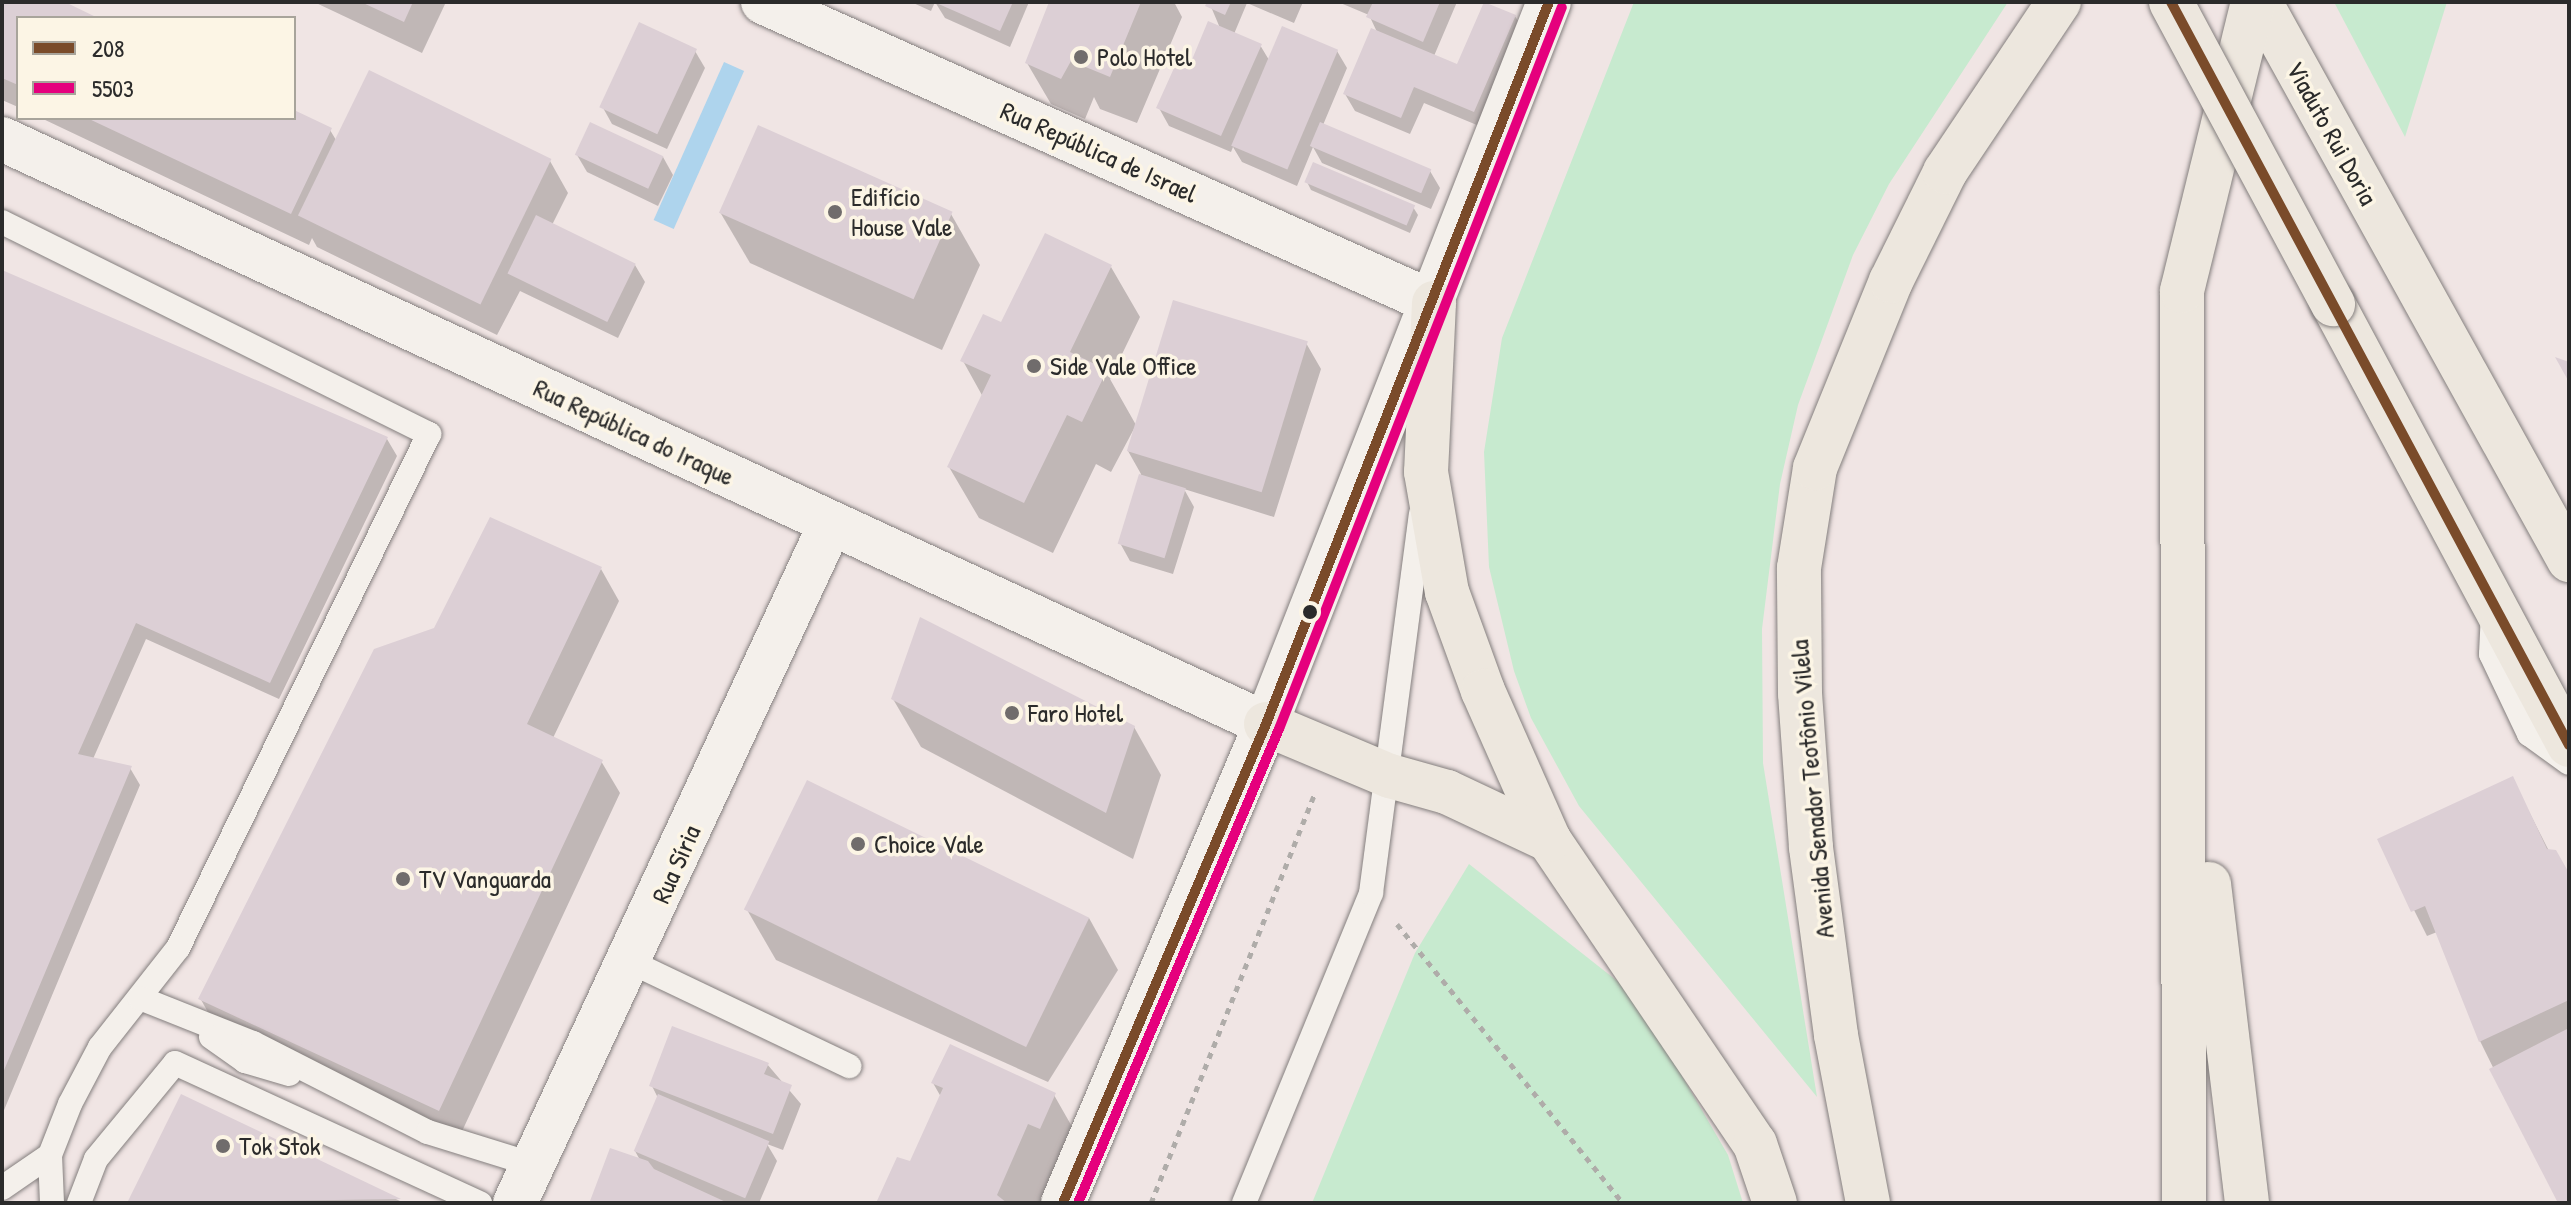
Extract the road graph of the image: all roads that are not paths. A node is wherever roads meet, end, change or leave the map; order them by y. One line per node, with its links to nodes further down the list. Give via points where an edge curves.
1 (763, 2): 9 (street, Rua República de Israel)
2 (1549, 2): 9 (street)
3 (2059, 2): 32 (main road, Avenida Senador Teotônio Vilela, via 1945,172 1898,267 1815,468 1808,511 1799,568 1799,678 1811,847 1836,1035)
4 (2171, 2): 13 (main road, bridge)
5 (2253, 2): 14 (main road, via 2182,291)
6 (2260, 2): 12 (main road, Viaduto Rui Doria)
7 (2, 139): 11 (street, Rua República do Iraque)
8 (2, 222): 21 (lane, via 429,434 178,948)
9 (1434, 303): 10 (main road); 15 (street)
10 (1426, 472): 18 (lane); 19 (main road, via 1447,592 1483,691)
11 (831, 523): 15 (street, Rua República do Iraque); 20 (street, Rua Síria)
12 (2566, 551)
13 (2493, 603): 16 (main road); 17 (lane, via 2491,654 2529,734)
14 (2186, 691): 33 (main road); 34 (main road)
15 (1266, 724): 18 (main road); 29 (street)
16 (2569, 745)
17 (2569, 763)
18 (1390, 776): 19 (main road, via 1447,792); 30 (lane, via 1371,893)
19 (1549, 840): 31 (main road, via 1755,1144)
20 (631, 962): 22 (lane); 24 (street, Rua Síria)
21 (140, 998): 23 (lane, via 100,1047); 24 (lane, via 253,1043)
22 (849, 1066)
23 (50, 1155): 25 (lane); 26 (lane)
24 (525, 1184)
25 (2, 1188)
26 (52, 1203)
27 (79, 1203): 28 (lane, via 96,1159 175,1063)
28 (480, 1203)
29 (1063, 1203)
30 (1244, 1203)
31 (1775, 1203)
32 (1868, 1203)
33 (2184, 1203)
34 (2247, 1203)

